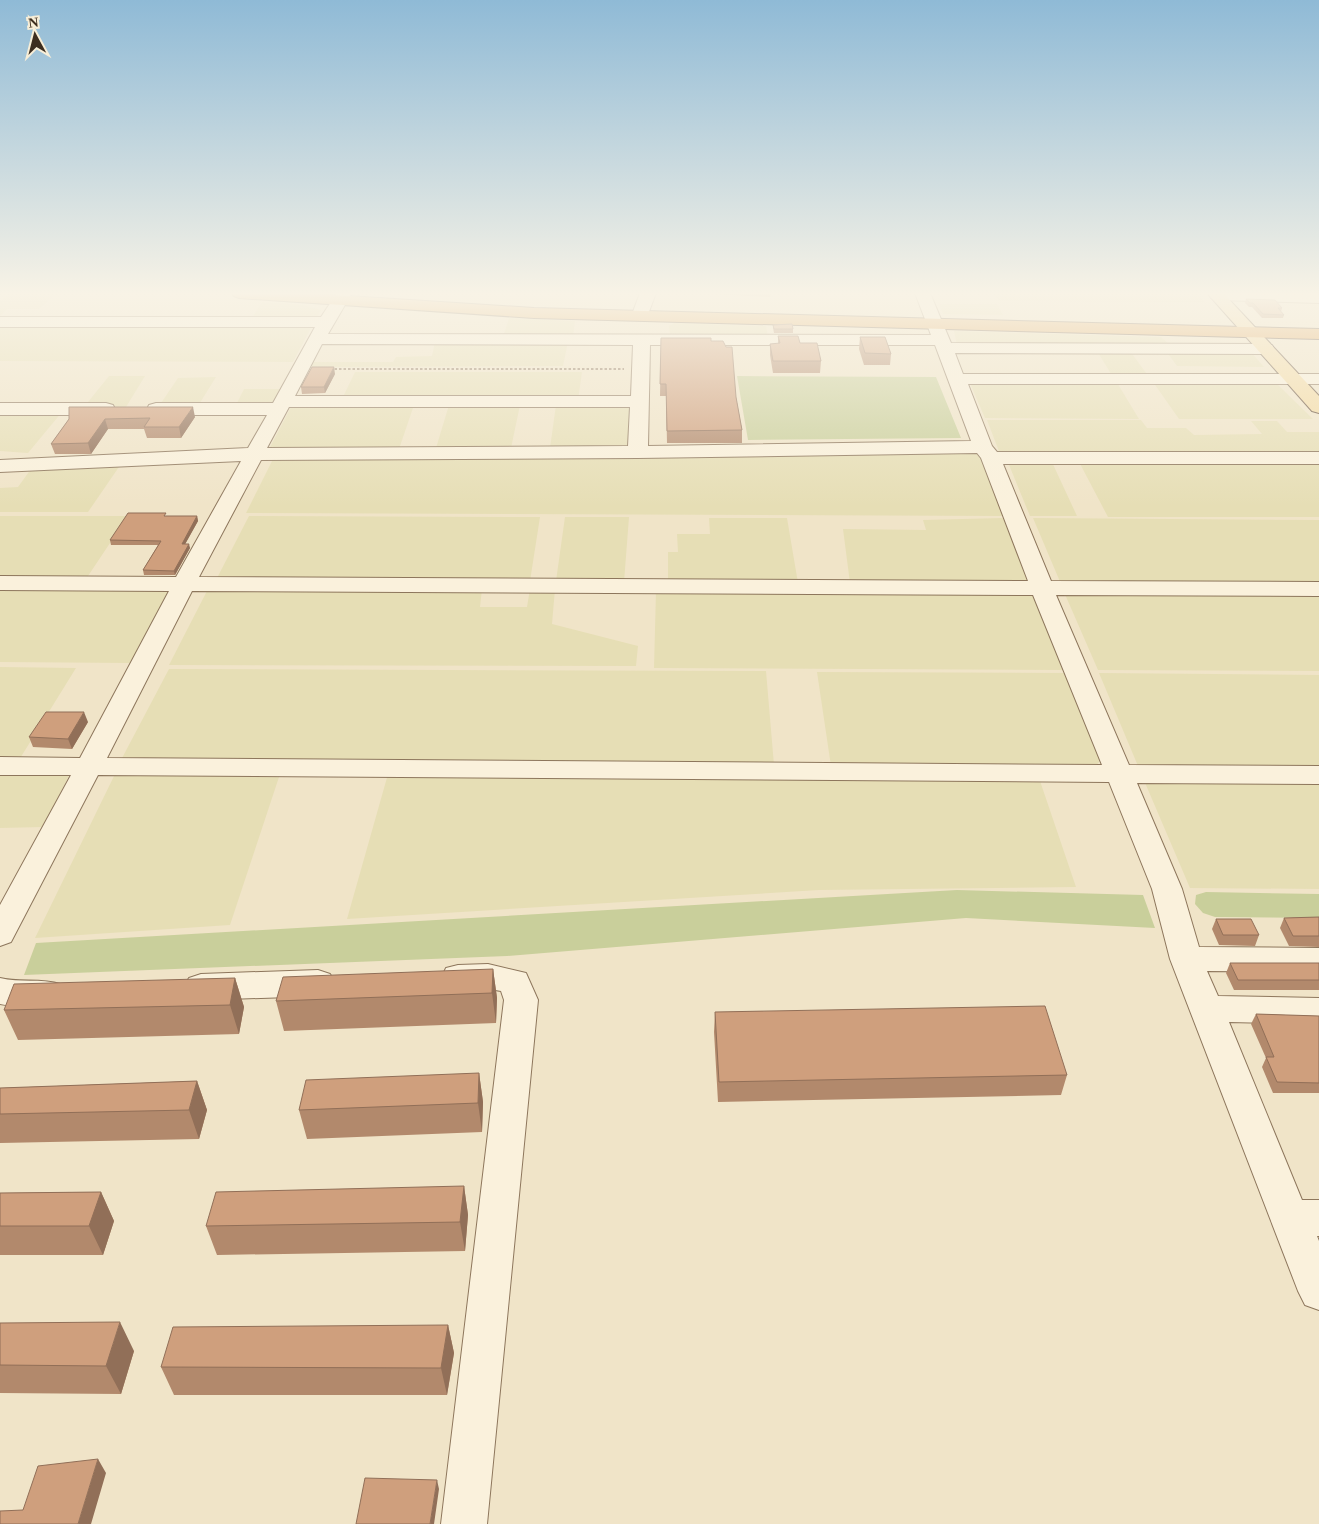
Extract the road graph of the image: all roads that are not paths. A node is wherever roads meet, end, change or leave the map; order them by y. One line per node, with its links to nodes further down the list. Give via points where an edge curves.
1 (303, 364): 9 (street)
2 (641, 364): 8 (street)
3 (951, 364): 5 (street)
4 (1280, 364): 6 (main road)
5 (956, 378): 6 (street); 13 (street)
6 (1294, 379): 7 (street); 10 (main road)
7 (1319, 379)
8 (640, 402): 9 (street); 12 (street)
9 (280, 405): 11 (street); 14 (street)
10 (1319, 407)
11 (0, 408)
12 (638, 452): 13 (street); 14 (street)
13 (987, 452): 15 (street); 19 (street)
14 (255, 454): 16 (street); 18 (street)
15 (1319, 458)
16 (0, 466)
17 (0, 583): 18 (street)
18 (184, 584): 19 (street); 22 (street)
19 (1042, 588): 20 (street); 23 (street)
20 (1319, 589)
21 (0, 766): 22 (street)
22 (89, 767): 23 (street); 25 (street)
23 (1118, 773): 24 (street); 26 (street, via 1167,889)
24 (1319, 775)
25 (0, 934)
26 (1186, 959): 27 (street); 33 (street)
27 (1319, 960)
28 (429, 978): 37 (street, via 488,976 514,982 521,1000)
29 (350, 981): 30 (street)
30 (172, 988)
31 (0, 991): 32 (street, via 13,994)
32 (82, 992)
33 (1206, 1009): 34 (street); 35 (street)
34 (1319, 1011)
35 (1304, 1218): 36 (street)
36 (1319, 1291)
37 (464, 1524)

